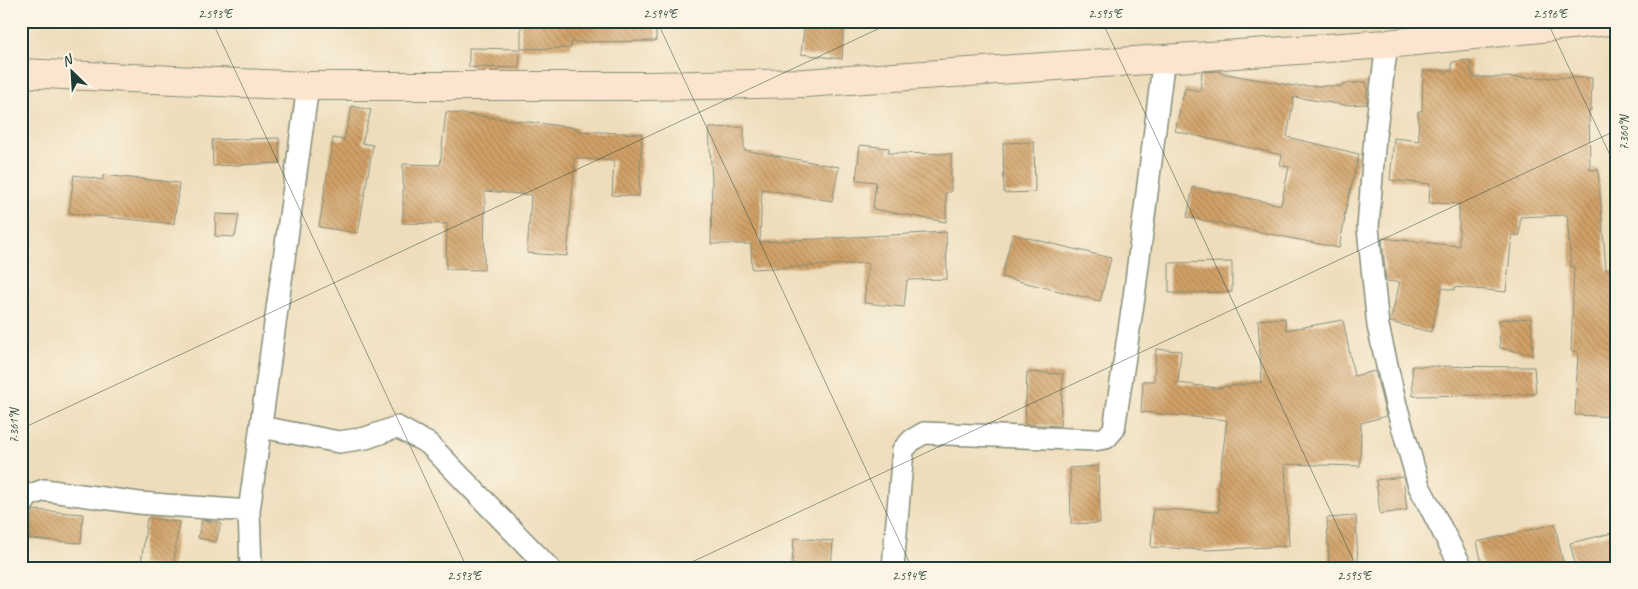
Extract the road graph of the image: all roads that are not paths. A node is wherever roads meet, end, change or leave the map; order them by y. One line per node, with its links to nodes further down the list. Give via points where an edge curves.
1 (1608, 21): 2 (street)
2 (1387, 44): 3 (street); 12 (street, via 1368,228 1378,326 1419,486)
3 (1164, 57): 5 (street, via 806,82 645,86); 11 (street, via 1114,429 1106,438 1094,440 924,433 912,440 903,450)
4 (21, 73): 5 (street)
5 (308, 86): 6 (street)
6 (261, 428): 8 (street); 10 (street, via 339,442 366,438 397,427 429,444)
7 (21, 507): 8 (street, via 28,496 44,490 139,503)
8 (250, 511): 9 (street)
9 (251, 568)
10 (549, 568)
11 (893, 568)
12 (1462, 568)

